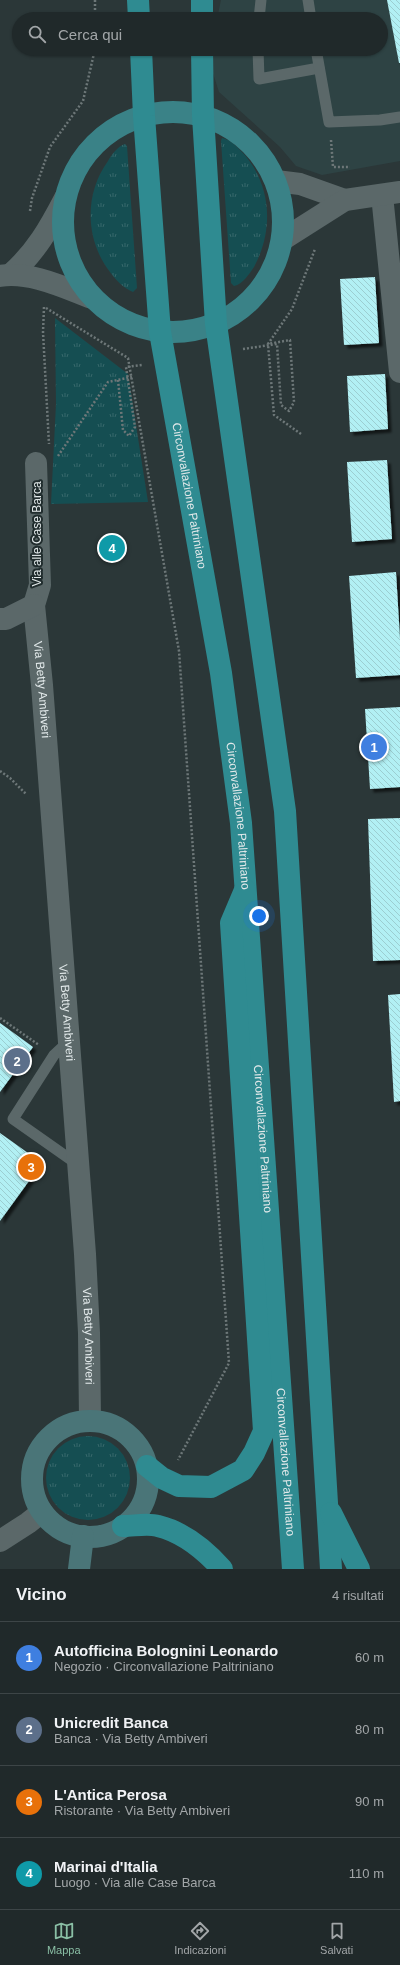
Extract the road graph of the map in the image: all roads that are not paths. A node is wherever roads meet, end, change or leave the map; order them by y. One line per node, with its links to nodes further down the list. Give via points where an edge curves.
1 (138, 0): 4 (highway)
2 (261, 0): 5 (lane)
3 (308, 0): 6 (lane)
4 (139, 12)
5 (260, 12)
6 (310, 12)
7 (140, 56): 12 (highway, Circonvallazione Paltriniano)
8 (202, 56): 13 (highway)
9 (258, 56): 11 (lane, via 259,79)
10 (317, 56): 11 (lane)
11 (319, 68): 14 (lane, via 329,122)
12 (144, 116): 13 (main road, via 173,112); 17 (main road, via 119,126 93,146 76,170); 23 (highway, Circonvallazione Paltriniano)
13 (203, 116): 15 (main road, via 241,135 263,158); 22 (highway)
14 (400, 117)
15 (276, 181): 18 (street, via 300,184); 19 (main road, via 283,217)
16 (391, 193): 18 (street); 24 (street)
17 (65, 198): 20 (street, via 40,244 27,260); 21 (main road, via 62,225 66,251 76,276)
18 (345, 200): 19 (street)
19 (282, 240): 22 (main road, via 275,264 263,286 238,311)
20 (6, 275): 21 (street, via 64,287)
21 (92, 298): 23 (main road, via 120,320)
22 (216, 324): 23 (main road, via 189,331); 33 (highway, via 285,811)
23 (160, 332): 28 (highway, Circonvallazione Paltriniano, via 221,673 241,823)
24 (400, 372)
25 (47, 457): 26 (street, Via alle Case Barca, via 40,585)
26 (34, 605): 27 (street, via 6,619); 29 (street, Via Betty Ambiveri, via 42,685)
27 (0, 619)
28 (246, 887): 32 (highway, via 231,923 264,1431 244,1470 211,1487 180,1486 162,1478); 40 (highway, Circonvallazione Paltriniano)
29 (61, 1049): 30 (street, Via Betty Ambiveri); 30 (lane, via 13,1120)
30 (77, 1164): 31 (street, Via Betty Ambiveri, via 85,1254)
31 (90, 1420): 32 (main road, via 110,1424 127,1433 140,1448); 34 (main road, via 72,1423 56,1431 38,1455 32,1478 34,1496)
32 (147, 1466): 35 (main road, via 148,1483 144,1500)
33 (326, 1503): 41 (highway); 42 (highway)
34 (42, 1512): 36 (main road, via 67,1532); 37 (street)
35 (123, 1526): 36 (main road, via 111,1533); 39 (highway, via 157,1525 180,1533 209,1555)
36 (83, 1536): 38 (main road)
37 (0, 1541)
38 (79, 1569)
39 (222, 1569)
40 (293, 1569)
41 (332, 1569)
42 (359, 1569)

